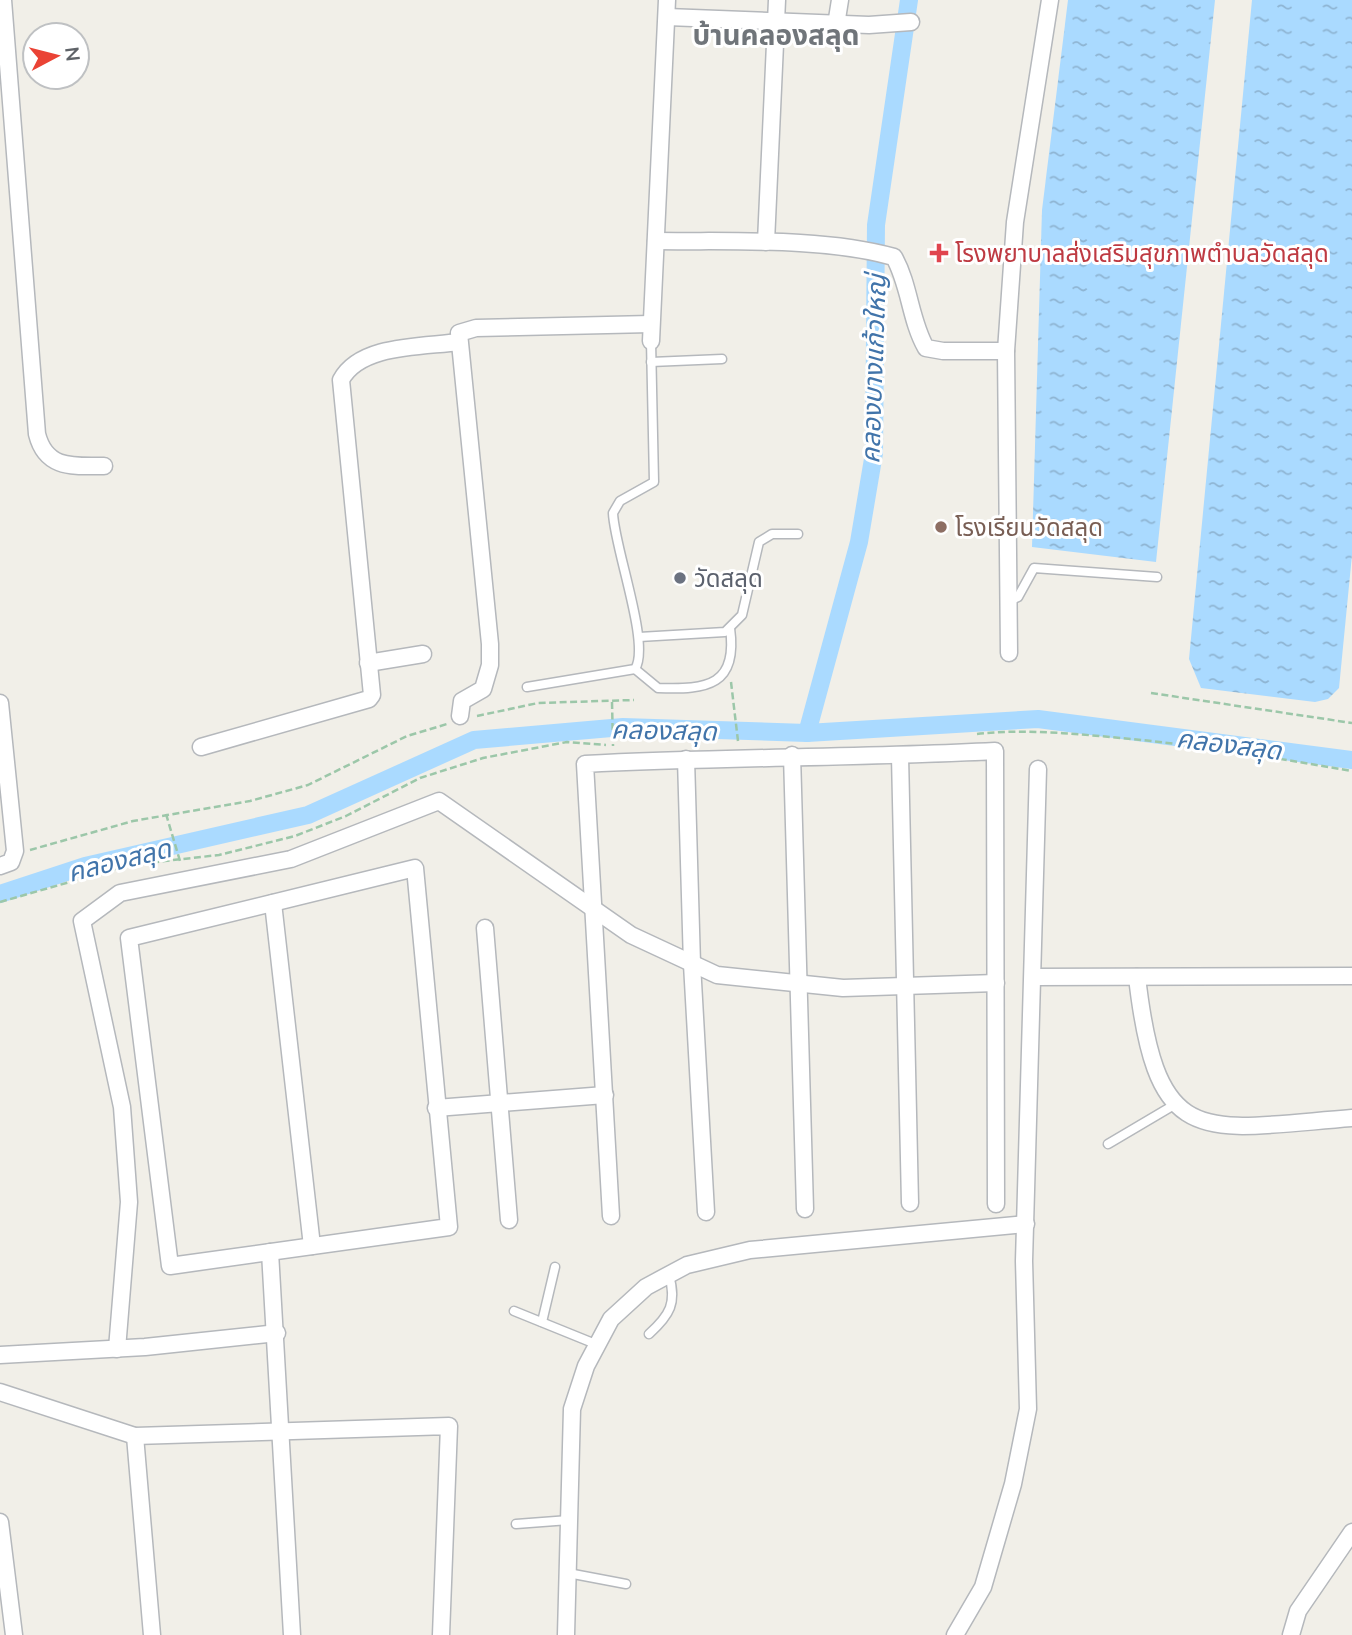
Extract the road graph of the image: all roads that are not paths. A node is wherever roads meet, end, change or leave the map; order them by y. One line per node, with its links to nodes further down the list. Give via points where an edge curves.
1 (3, 0): 10 (street)
2 (667, 0): 6 (street)
3 (777, 0): 7 (street)
4 (840, 0): 9 (street)
5 (1050, 0): 17 (street, via 1015,222)
6 (667, 17): 7 (street); 12 (street)
7 (776, 20): 9 (street); 13 (street)
8 (910, 21): 9 (street)
9 (836, 24)
10 (5, 86): 11 (street)
11 (6, 117): 20 (street, via 39,443 53,461 66,466)
12 (656, 241): 13 (street); 14 (street)
13 (766, 242): 17 (street, via 894,257 926,348)
14 (651, 324): 15 (street); 16 (street, via 476,328 460,330)
15 (651, 341): 19 (lane)
16 (459, 342): 28 (street, via 361,359 341,380); 32 (street, via 490,644 490,665 482,689 461,701)
17 (1006, 351): 23 (street)
18 (722, 359): 19 (lane)
19 (651, 362): 25 (lane, via 654,482 620,501 613,513)
20 (104, 466)
21 (798, 534): 24 (lane, via 772,534 759,542 742,615)
22 (1157, 577): 23 (lane, via 1034,568 1018,597)
23 (1009, 601): 26 (street)
24 (730, 628): 25 (lane); 29 (lane, via 730,665 705,685 658,688)
25 (639, 637): 29 (lane)
26 (1009, 653)
27 (423, 654): 28 (street)
28 (368, 663): 33 (street, via 372,695 365,702)
29 (635, 669): 30 (lane)
30 (527, 687)
31 (0, 703): 38 (street, via 15,851 11,862)
32 (459, 719)
33 (201, 747)
34 (792, 755): 35 (street); 36 (street); 46 (street)
35 (900, 756): 47 (street, via 995,751); 48 (street)
36 (686, 759): 40 (street, via 585,764); 42 (street)
37 (1038, 769): 44 (street)
38 (0, 866)
39 (273, 903): 52 (street, via 415,868); 62 (street); 63 (street, via 129,938 170,1266)
40 (595, 910): 42 (street, via 631,935); 49 (street); 71 (street, via 439,801 291,859 120,893 82,921 122,1107 129,1202)
41 (485, 928): 50 (street)
42 (692, 964): 46 (street, via 717,975); 58 (street)
43 (1352, 976): 45 (street)
44 (1033, 977): 45 (street); 61 (street)
45 (1137, 977): 51 (street, via 1143,1026 1160,1082)
46 (798, 983): 48 (street, via 843,988); 57 (street)
47 (996, 983): 48 (street); 56 (street)
48 (905, 986): 55 (street)
49 (605, 1095): 50 (street); 59 (street)
50 (498, 1103): 52 (street); 60 (street)
51 (1174, 1105): 53 (street, via 1210,1125); 54 (lane)
52 (436, 1108): 62 (street, via 449,1227)
53 (1352, 1118)
54 (1108, 1144)
55 (910, 1203)
56 (996, 1204)
57 (805, 1209)
58 (706, 1212)
59 (611, 1216)
60 (509, 1220)
61 (1026, 1224): 65 (street, via 750,1250 687,1265); 87 (street, via 1028,1409 983,1587)
62 (313, 1246): 63 (street)
63 (270, 1252): 68 (street)
64 (555, 1267): 67 (lane)
65 (669, 1275): 69 (lane, via 673,1307); 70 (street, via 646,1287 611,1319)
66 (514, 1311): 67 (lane)
67 (542, 1322): 70 (lane)
68 (277, 1333): 71 (street); 74 (street)
69 (649, 1334)
70 (598, 1345): 76 (street, via 572,1409)
71 (117, 1349): 72 (street)
72 (0, 1355)
73 (0, 1392): 75 (street)
74 (282, 1433): 75 (street); 84 (street); 85 (street, via 449,1426)
75 (135, 1436): 83 (street)
76 (569, 1520): 78 (lane); 80 (street)
77 (0, 1522): 82 (street)
78 (516, 1524)
79 (1352, 1532): 88 (street, via 1298,1611)
80 (568, 1573): 81 (lane); 86 (street)
81 (626, 1584)
82 (14, 1635)
83 (152, 1635)
84 (292, 1635)
85 (440, 1635)
86 (566, 1635)
87 (955, 1635)
88 (1290, 1635)

